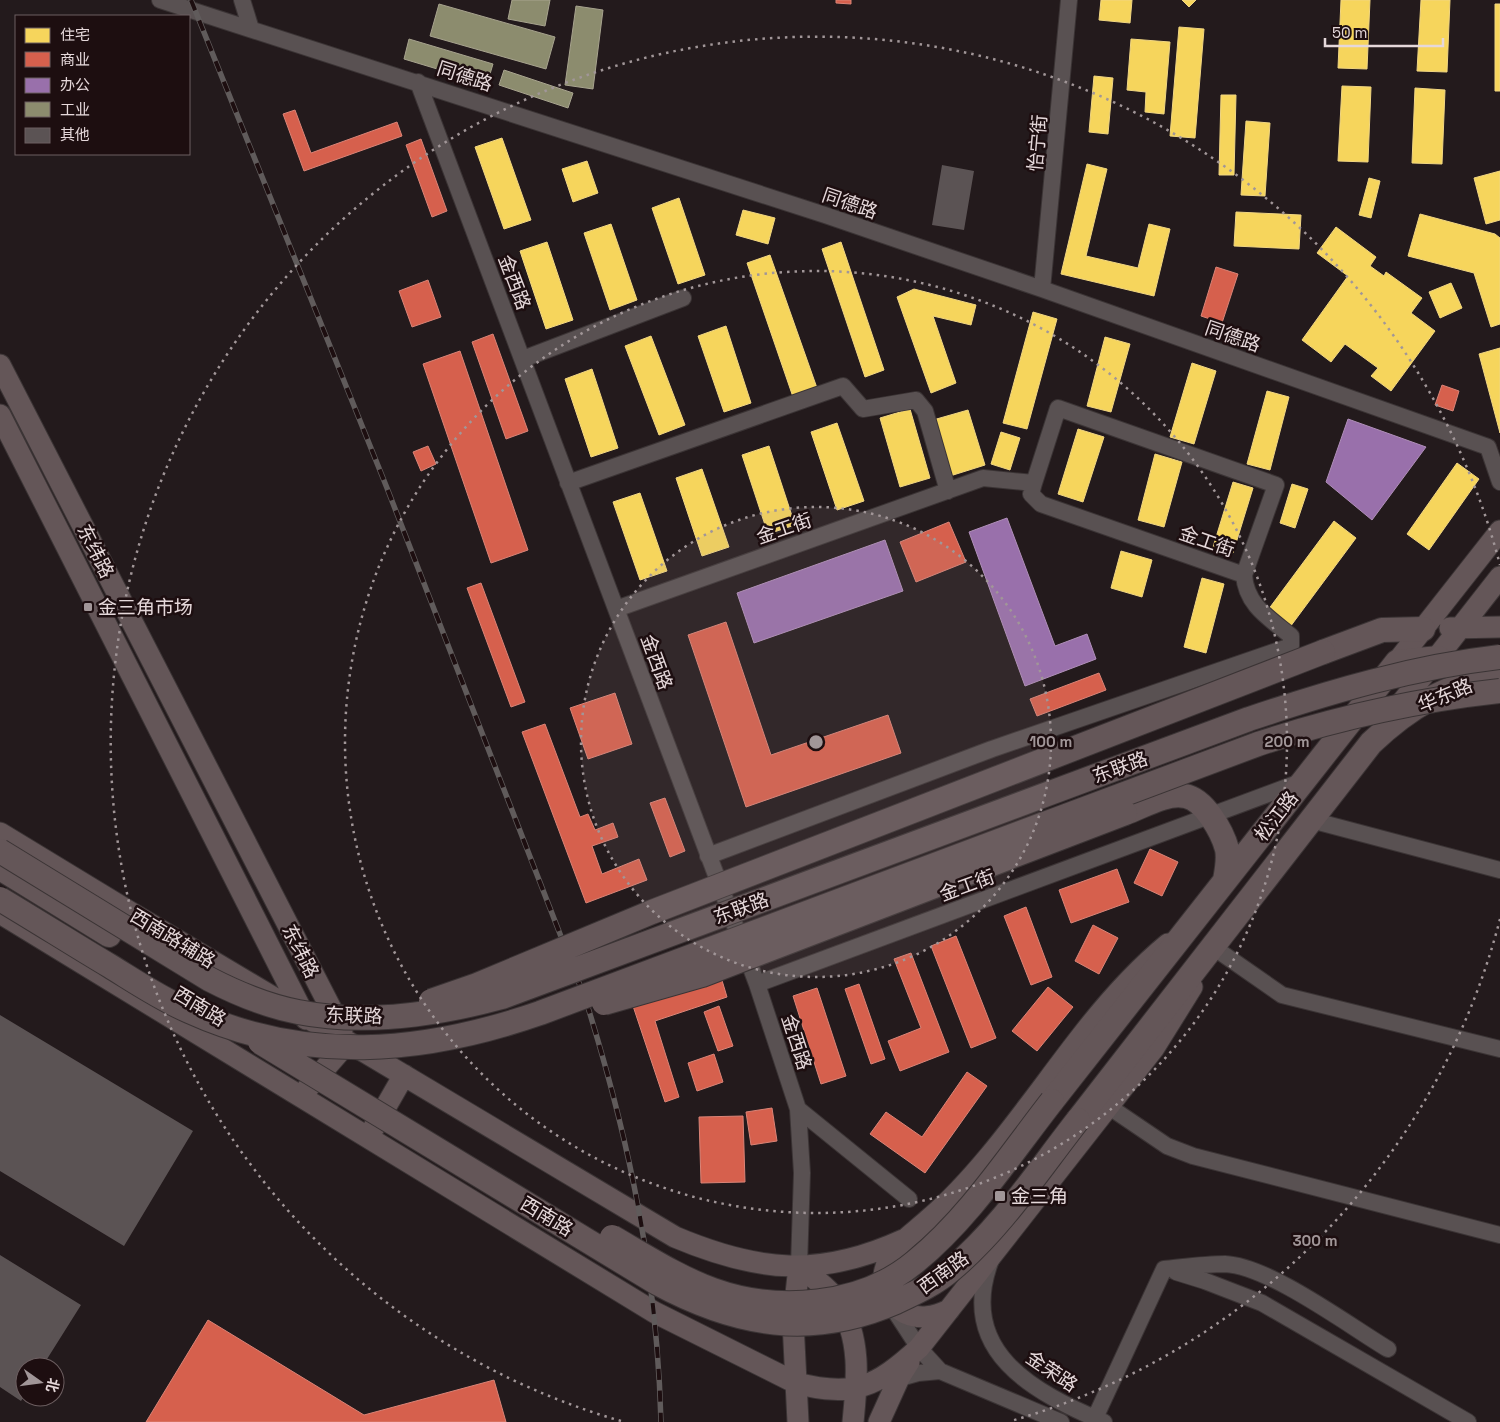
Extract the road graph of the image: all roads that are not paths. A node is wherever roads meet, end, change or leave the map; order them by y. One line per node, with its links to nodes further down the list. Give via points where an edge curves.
1 (160, 0): 4 (street, 同德路)
2 (242, 0): 4 (street)
3 (1069, 0): 6 (street, 怡宁街)
4 (251, 29): 5 (street, 同德路)
5 (418, 82): 6 (street, 同德路); 8 (street, 金西路)
6 (1042, 289): 11 (street, 同德路, via 1488,447)
7 (683, 298): 8 (street)
8 (523, 360): 12 (street, 金西路)
9 (0, 365): 50 (main road, 东纬路)
10 (0, 415): 47 (main road, 东纬路)
11 (1500, 482)
12 (568, 483): 14 (street, via 843,386 863,409 916,400 925,411); 18 (street, 金西路)
13 (1034, 483): 14 (street, 金工街, via 983,478); 16 (street, 金工街, via 1031,494 1041,504); 16 (street, via 1058,408 1276,485)
14 (948, 491): 18 (street, 金工街)
15 (1500, 530): 21 (main road, 松江路)
16 (1244, 576): 36 (street, 金工街, via 1245,590 1252,602 1290,636 1291,646 992,749)
17 (1500, 577): 20 (main road, 松江路)
18 (616, 609): 36 (street, 金西路)
19 (1500, 627): 20 (main road)
20 (1460, 628): 21 (main road); 23 (main road, 松江路)
21 (1423, 629): 25 (main road, 松江路); 48 (highway, bridge, via 1382,630 652,912 452,995)
22 (1500, 652): 23 (highway, 华东路)
23 (1436, 658): 25 (highway, 华东路); 30 (main road, 松江路)
24 (1500, 658): 48 (highway, 东联路, bridge, via 1418,670 1363,683 1249,719 502,997 432,1013)
25 (1397, 662): 31 (highway, 松江路)
26 (1500, 675): 28 (highway, 华东路)
27 (1500, 683): 28 (main road)
28 (1455, 688): 30 (highway, 华东路, via 1424,700)
29 (1500, 691): 49 (highway, 东联路, bridge, via 1368,713 1258,744)
30 (1370, 743): 33 (highway, 松江路)
31 (1303, 781): 32 (street, 金工街); 39 (highway, 松江路)
32 (1210, 816): 39 (highway, via 1227,848); 46 (street, 金工街); 49 (highway, bridge, via 1197,801 1184,796 1169,796 702,975 639,995)
33 (1311, 820): 38 (street); 45 (highway, 松江路)
34 (0, 833): 47 (main road, 西南路辅路)
35 (0, 851): 48 (highway, 东联路, bridge, via 209,979 239,994 299,1013)
36 (708, 856): 46 (street, 金西路)
37 (0, 868): 44 (highway, 西南路)
38 (1500, 870)
39 (1225, 880): 43 (highway, 松江路)
40 (0, 884): 44 (highway, 西南路)
41 (0, 899): 49 (highway, 东联路, bridge, via 161,998 252,1035 314,1046 381,1048 428,1043)
42 (0, 914): 53 (main road)
43 (1187, 929): 54 (highway, 松江路); 61 (main road, via 1126,982 977,1169 929,1220)
44 (105, 941): 54 (highway, 西南路, bridge, via 666,1269 714,1290 740,1297 814,1302 840,1298 891,1279 914,1264 956,1223); 57 (highway, 西南路, bridge, via 657,1283 716,1311 745,1319 796,1324 840,1320 886,1306 929,1286 950,1271 1001,1220)
45 (1212, 947): 51 (street, via 1282,995); 55 (main road, via 1168,1027); 57 (highway, 松江路)
46 (757, 984): 56 (street, 金西路)
47 (306, 1017): 50 (main road, 西南路辅路); 53 (main road)
48 (367, 1017)
49 (500, 1027)
50 (348, 1042): 52 (main road); 53 (main road)
51 (1500, 1049)
52 (404, 1075): 58 (main road); 63 (main road, via 675,1237 739,1260)
53 (300, 1096): 58 (main road, 西南路)
54 (1052, 1101)
55 (1108, 1106): 60 (street, via 1167,1146 1193,1156); 62 (main road)
56 (798, 1109): 59 (street); 63 (street, 金西路, via 802,1172)
57 (1078, 1120)
58 (368, 1138): 71 (main road, 西南路, via 654,1312)
59 (909, 1199)
60 (1500, 1235)
61 (903, 1240): 63 (main road, via 856,1258); 65 (main road, via 885,1268 883,1284)
62 (995, 1251): 66 (main road); 73 (street, 金荣路, via 986,1273 984,1317 1000,1357 1043,1394)
63 (799, 1266): 71 (main road, via 793,1322); 72 (main road, via 838,1302 850,1329 857,1359)
64 (1164, 1269): 68 (street, via 1226,1264 1252,1269 1275,1279); 73 (street); 78 (street, via 1262,1303)
65 (887, 1299): 66 (main road, via 912,1316 937,1315); 67 (street, 金荣路)
66 (948, 1310): 67 (main road)
67 (918, 1348): 69 (street, 金荣路); 70 (main road); 72 (main road, 西南路, via 876,1381)
68 (1388, 1349)
69 (940, 1371): 70 (street); 77 (street, 金荣路)
70 (899, 1378): 72 (street); 76 (main road)
71 (796, 1383): 72 (main road, 西南路, via 826,1390); 74 (main road)
72 (857, 1388): 75 (main road)
73 (1099, 1420)
74 (798, 1422)
75 (853, 1422)
76 (879, 1422)
77 (1060, 1422)
78 (1468, 1422)

